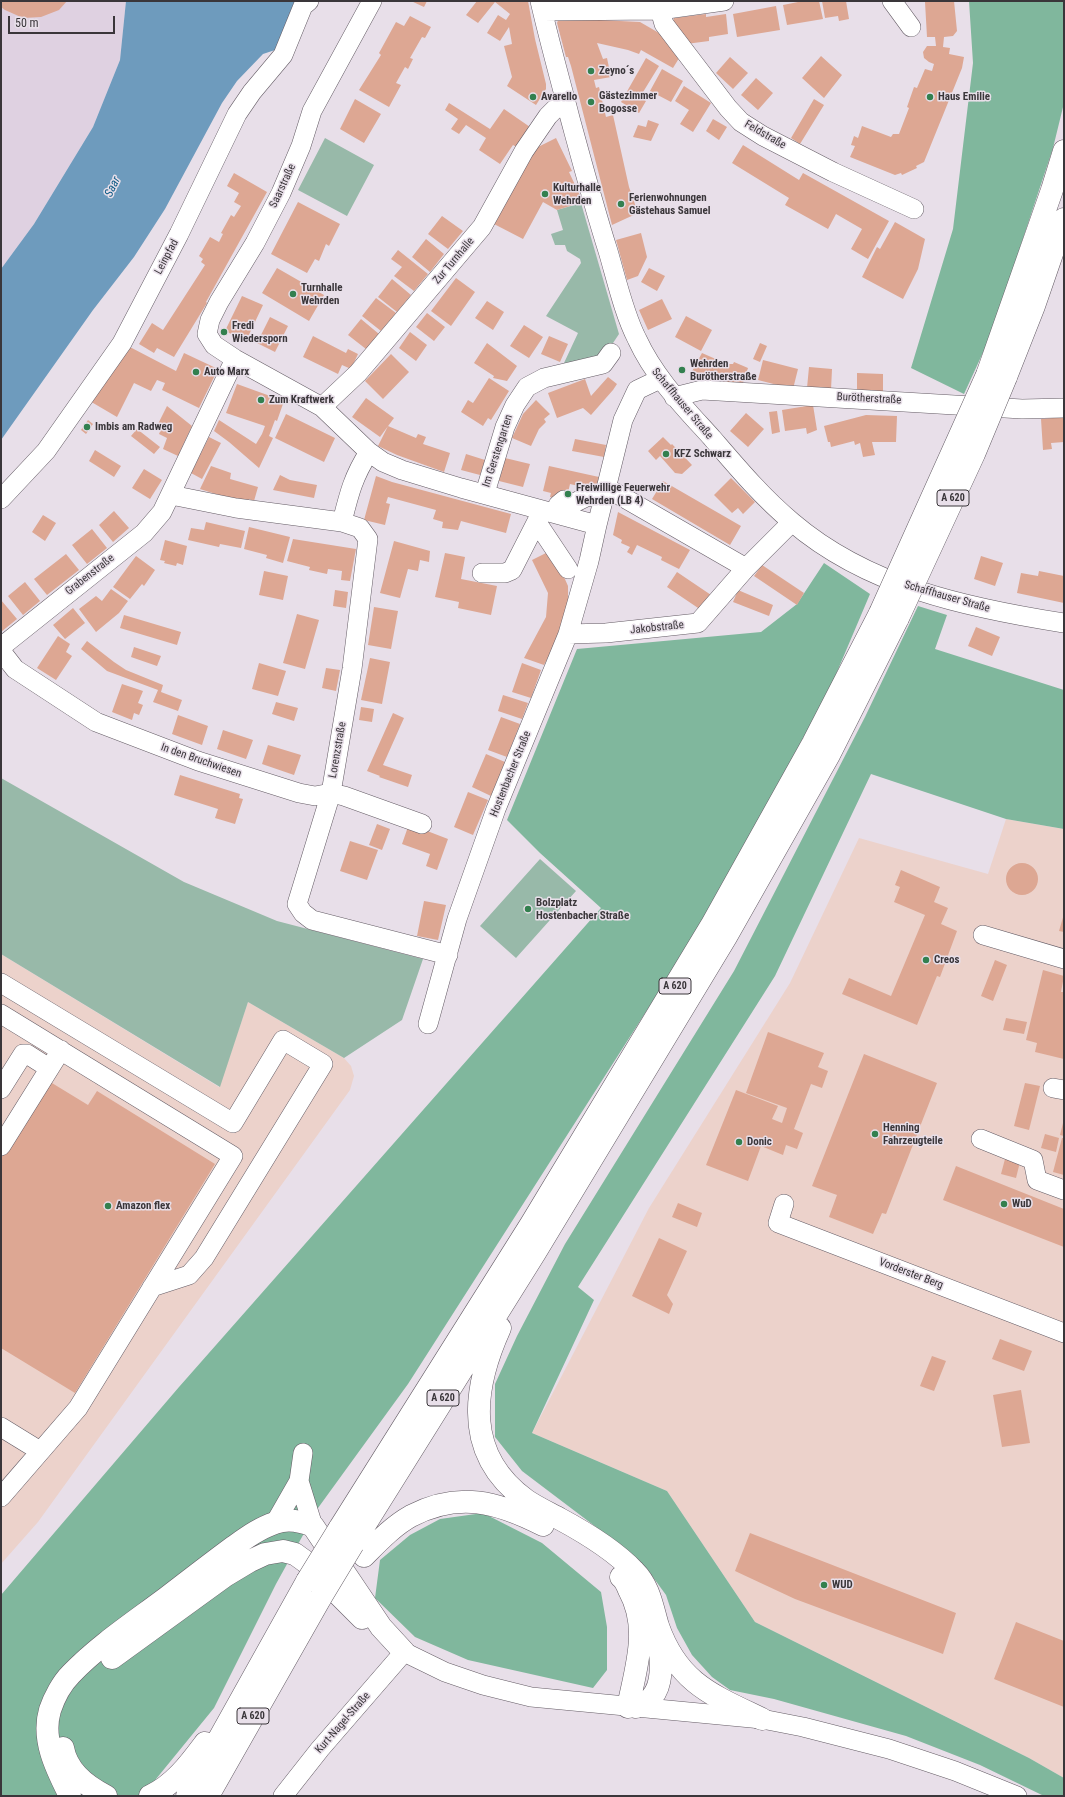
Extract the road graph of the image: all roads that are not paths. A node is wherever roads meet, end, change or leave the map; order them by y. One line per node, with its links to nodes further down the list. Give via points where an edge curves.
1 (309, 1): 23 (street, Leinpfad, via 303,6 283,55 237,114 179,234 122,343 46,451)
2 (372, 1): 13 (street, Saarstraße, via 312,111 302,146 281,193 210,320 207,334 214,345)
3 (724, 1): 6 (street)
4 (892, 1): 7 (street)
5 (541, 6): 6 (street); 8 (street, Schaffhauser Straße)
6 (660, 6): 10 (street, Feldstraße, via 664,24 741,122 826,168)
7 (911, 27)
8 (567, 106): 15 (street, Schaffhauser Straße, via 596,214 631,327 650,366); 17 (street, Zur Turnhalle, via 555,109 548,116 524,151 482,227 358,373)
9 (1064, 151): 14 (highway, A 620)
10 (914, 209)
11 (1064, 219): 14 (highway, A 620, via 1034,306)
12 (611, 353): 20 (street, Im Gerstengarten, via 603,364 544,378 527,387 504,427)
13 (235, 359): 17 (street); 22 (street, Grabenstraße)
14 (996, 376): 31 (highway, A 620, bridge, via 974,454)
15 (660, 379): 16 (street, Schaffhauser Straße); 21 (street, Hostenbacher Straße, via 637,390 622,420)
16 (674, 397): 18 (street, Burötherstraße, via 702,390 1022,409); 26 (street, Schaffhauser Straße, via 749,481)
17 (322, 407): 19 (street)
18 (1064, 408)
19 (369, 452): 20 (street, via 383,462 402,470); 25 (street, via 354,478)
20 (484, 493): 24 (street)
21 (605, 494): 24 (street, via 588,496 574,503 564,500); 27 (street, Hostenbacher Straße); 28 (street)
22 (171, 495): 25 (street, via 236,508); 34 (street, Grabenstraße, via 162,512 144,533)
23 (1, 499)
24 (545, 514): 27 (street); 29 (street); 30 (street, via 512,570 505,573)
25 (342, 522): 36 (street, Lorenzstraße, via 360,528 368,539 352,669)
26 (792, 522): 28 (street, Jakobstraße); 32 (street, Schaffhauser Straße, via 832,550 887,580 950,600 1019,616)
27 (596, 524): 33 (street, Hostenbacher Straße, via 589,561)
28 (746, 568): 33 (street, Jakobstraße, via 698,623 606,633)
29 (568, 569)
30 (482, 573)
31 (889, 616): 51 (highway, A 620, via 829,755 781,843); 61 (highway, A 620, via 812,743 711,926 531,1224)
32 (1064, 623)
33 (568, 634): 39 (street, Hostenbacher Straße, via 496,809 457,919)
34 (1, 648)
35 (1, 651): 36 (street, In den Bruchwiesen, via 15,669 96,722 198,761 299,793 315,796)
36 (331, 793): 37 (street, In den Bruchwiesen); 39 (street, Lorenzstraße, via 297,904 303,913 312,920 324,924)
37 (422, 824)
38 (983, 935): 40 (street)
39 (448, 955): 43 (street, Hostenbacher Straße)
40 (1064, 960)
41 (1, 983): 52 (street, via 233,1123 283,1040 323,1064 197,1268 189,1275)
42 (1, 1014): 44 (street)
43 (428, 1024)
44 (61, 1050): 45 (street); 52 (street, via 233,1156)
45 (49, 1068): 46 (street, via 23,1054); 48 (street)
46 (1, 1089)
47 (981, 1139): 49 (street, via 1033,1160 1037,1180)
48 (2, 1142)
49 (1064, 1190)
50 (784, 1204): 53 (street, Vorderster Berg, via 778,1223)
51 (535, 1253): 61 (highway, A 620); 63 (highway, via 491,1348 482,1375 480,1429 487,1454 503,1480 526,1500 611,1551 635,1572 651,1596)
52 (152, 1287): 55 (street, via 78,1408)
53 (1064, 1333)
54 (1, 1427): 55 (street)
55 (40, 1451): 58 (street)
56 (303, 1453): 57 (street)
57 (300, 1481): 59 (street); 60 (street)
58 (1, 1498)
59 (275, 1523): 60 (highway, via 289,1520); 68 (highway, via 255,1532 214,1561 92,1655 58,1692 50,1710 46,1729 51,1753)
60 (313, 1526): 64 (highway, via 381,1627)
61 (352, 1543): 62 (highway); 62 (highway, A 620, bridge); 66 (highway, via 386,1534 410,1517 435,1507 463,1501 490,1504 520,1514 561,1535 605,1561 623,1579 636,1602 641,1627)
62 (317, 1593): 65 (highway, A 620); 72 (highway, A 620, via 297,1637)
63 (658, 1626): 66 (highway, via 661,1668 658,1685 653,1697); 67 (highway, via 685,1674 703,1689)
64 (404, 1652): 66 (street, via 445,1672 531,1697); 69 (highway, via 378,1633 295,1554 265,1554 250,1561 225,1576 100,1667 82,1683 70,1699 63,1716 61,1734 64,1751 74,1772 88,1787); 73 (street, Kurt-Nagel-Straße)
65 (260, 1667): 70 (highway, via 194,1758 175,1779 161,1791); 71 (highway, A 620)
66 (632, 1707): 67 (street)
67 (762, 1719): 74 (street, via 889,1749 955,1771)
68 (70, 1796)
69 (106, 1796)
70 (150, 1796)
71 (187, 1796)
72 (208, 1796)
73 (283, 1796)
74 (1017, 1796)

